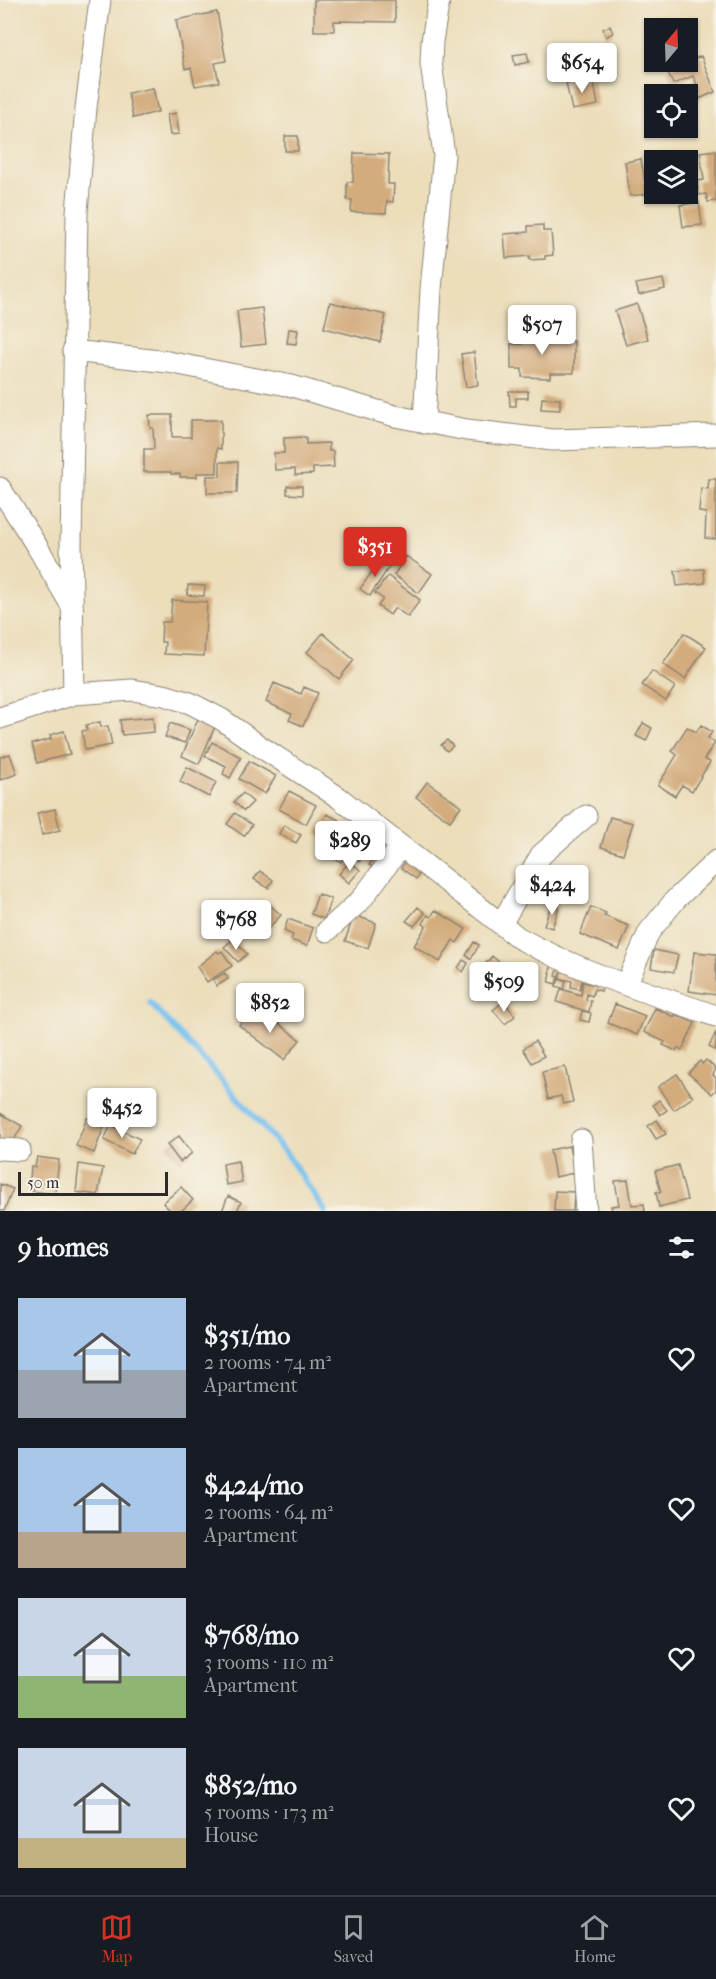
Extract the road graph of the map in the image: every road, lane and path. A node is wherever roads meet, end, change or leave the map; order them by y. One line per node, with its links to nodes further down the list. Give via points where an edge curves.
1 (100, 0): 3 (street, via 77,212)
2 (438, 0): 4 (street, via 431,63 444,155)
3 (74, 351): 4 (street, via 168,362 292,386); 7 (street)
4 (424, 423): 5 (street, via 553,440)
5 (716, 435)
6 (0, 488): 7 (street)
7 (71, 606): 8 (street)
8 (74, 694): 9 (street); 11 (street, via 132,690 190,703 221,719 338,797)
9 (0, 718)
10 (586, 816): 13 (street, via 541,855)
11 (400, 846): 13 (street); 14 (street, via 361,900)
12 (716, 861): 15 (street, via 676,899 649,932)
13 (501, 924): 15 (street, via 543,951)
14 (327, 931)
15 (626, 985): 16 (street)
16 (716, 1016)
17 (581, 1140): 18 (street)
18 (586, 1211)

